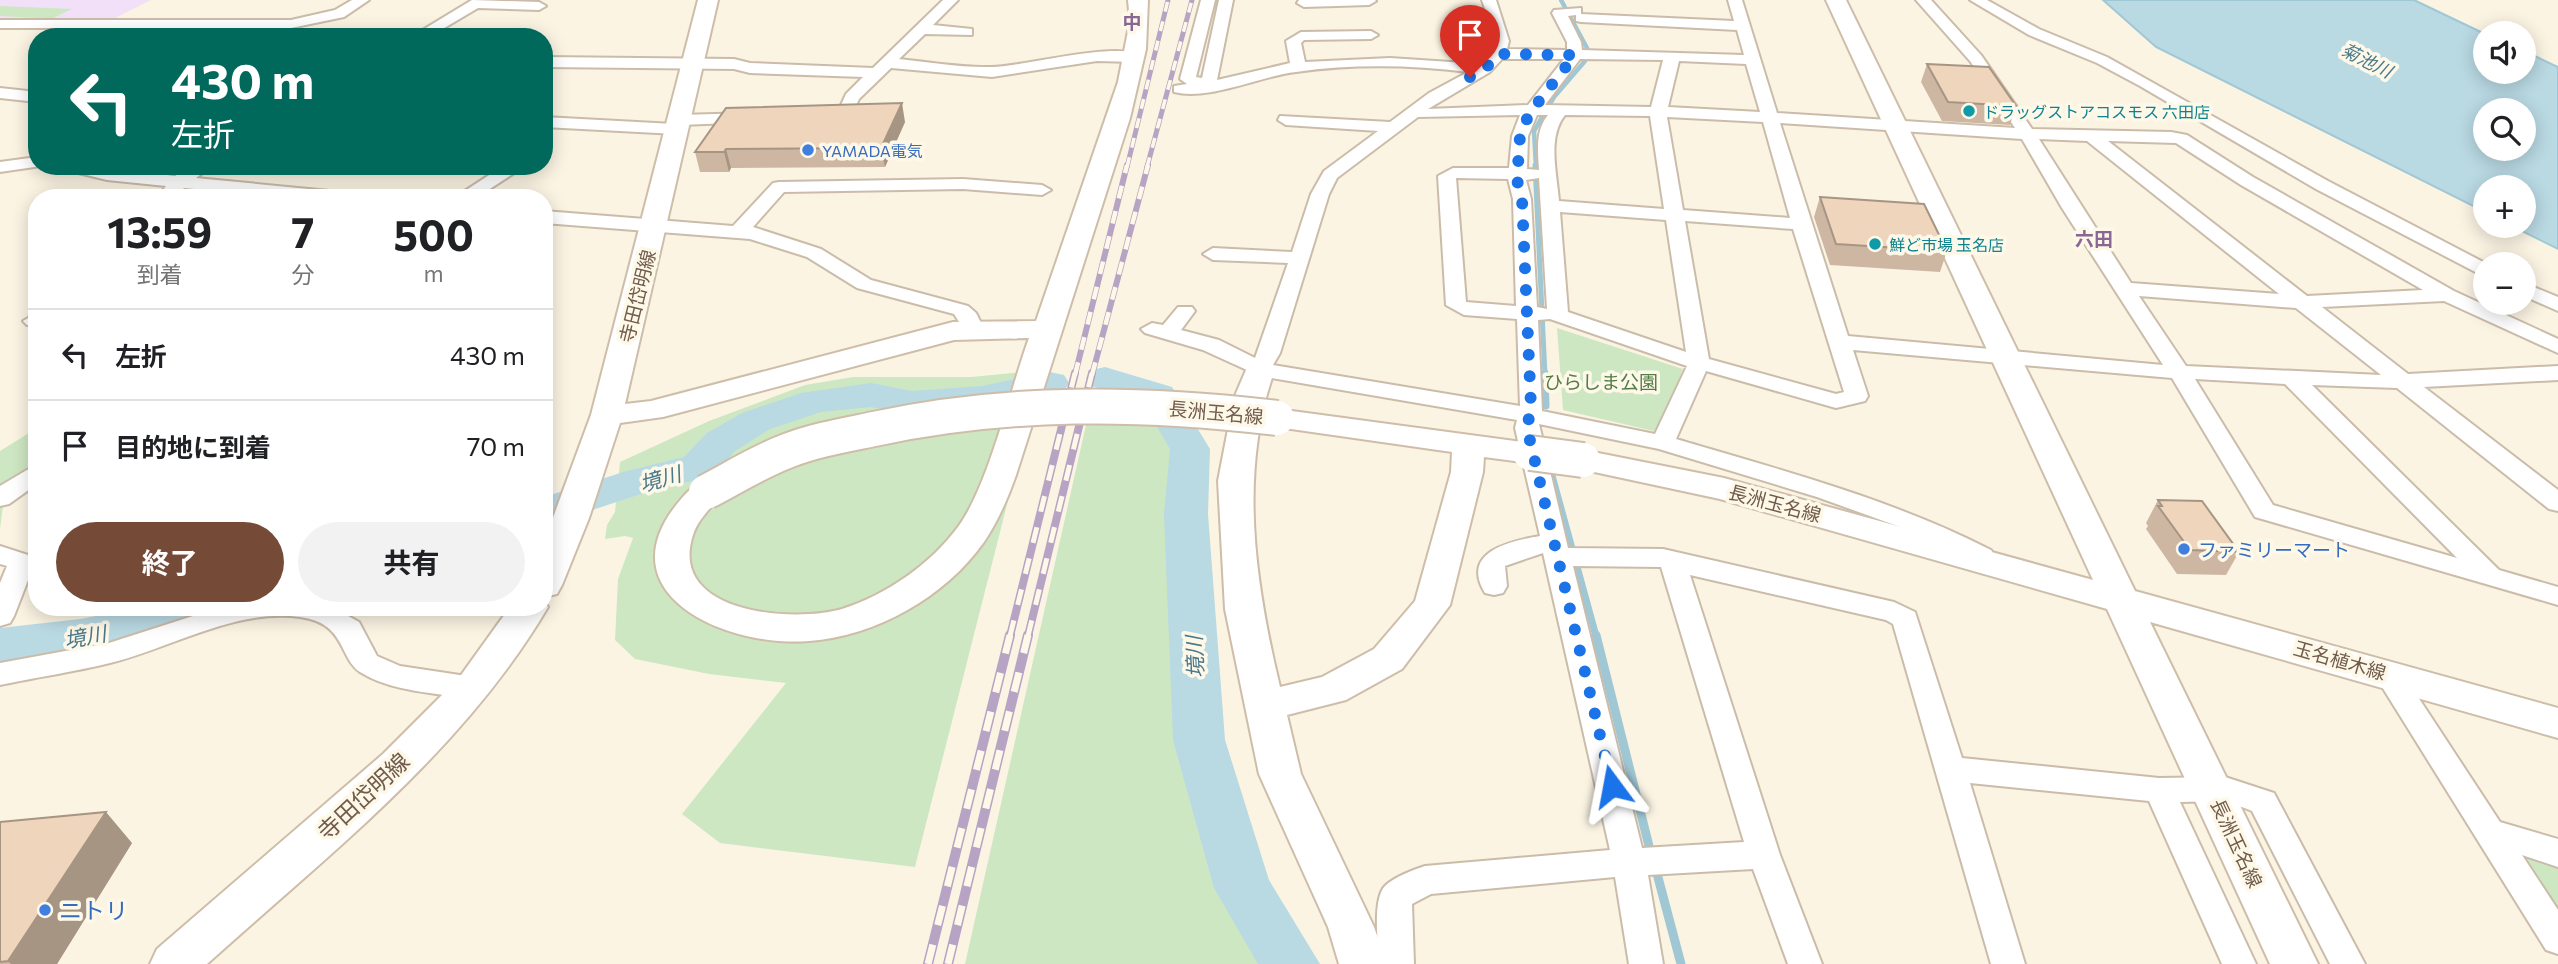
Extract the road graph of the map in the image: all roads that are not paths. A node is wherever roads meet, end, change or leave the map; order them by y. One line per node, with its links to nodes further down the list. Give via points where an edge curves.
1 (318, 0): 19 (street)
2 (362, 0): 19 (street, via 339,14)
3 (708, 0): 33 (main road, 寺田岱明線)
4 (951, 0): 24 (street)
5 (1138, 0): 30 (main road, 長洲玉名線, via 1140,39)
6 (1208, 0): 38 (street, via 1188,79)
7 (1226, 0): 38 (street)
8 (1489, 0): 27 (street, via 1502,41)
9 (1735, 0): 21 (street)
10 (1836, 0): 50 (main road)
11 (1923, 0): 52 (street, via 1976,58)
12 (1977, 0): 73 (street, via 2146,83 2322,185)
13 (1369, 1): 16 (street)
14 (480, 2): 17 (street); 23 (street)
15 (1304, 3): 16 (street)
16 (1328, 5)
17 (539, 6)
18 (1572, 10): 21 (street); 28 (street); 28 (street, via 1559,13 1574,42)
19 (294, 23): 20 (street); 22 (street)
20 (0, 24)
21 (1742, 26): 31 (street)
22 (287, 28)
23 (434, 28)
24 (920, 29): 25 (street); 35 (street)
25 (967, 32)
26 (1371, 36): 34 (street, via 1301,36 1293,41)
27 (1498, 54): 28 (street); 36 (street)
28 (1587, 55): 29 (street); 42 (street)
29 (1672, 56): 31 (street); 44 (street)
30 (1134, 57): 35 (street, via 1097,56 1016,71 925,64); 82 (main road, 長洲玉名線)
31 (1752, 60): 46 (street)
32 (553, 62): 33 (street)
33 (692, 63): 35 (street); 49 (main road, 寺田岱明線)
34 (1298, 67): 36 (street); 38 (street)
35 (882, 68): 41 (street)
36 (1485, 69): 43 (street)
37 (1180, 89): 38 (street)
38 (1207, 90)
39 (0, 93): 40 (street)
40 (28, 96)
41 (849, 105)
42 (1547, 108): 43 (street); 44 (street); 56 (street, via 1546,144); 56 (street, via 1520,136)
43 (1414, 111): 51 (street)
44 (1658, 113): 46 (street); 66 (street)
45 (766, 118): 49 (street)
46 (1769, 119): 50 (street); 68 (street)
47 (1286, 120): 51 (street)
48 (553, 123): 49 (street, via 647,130)
49 (678, 124): 69 (main road, 寺田岱明線)
50 (1896, 126): 52 (street); 85 (main road)
51 (1393, 127): 72 (street, via 1330,175)
52 (2028, 135): 53 (street); 74 (street)
53 (2093, 138): 75 (street, via 2181,139); 77 (street)
54 (28, 163): 55 (street)
55 (0, 167)
56 (1534, 174): 65 (street); 80 (street); 80 (street, via 1447,176 1447,222 1456,305)
57 (107, 175): 60 (street)
58 (189, 175): 60 (street)
59 (501, 175): 63 (street)
60 (180, 181): 61 (street); 62 (street)
61 (173, 189)
62 (255, 189)
63 (478, 189)
64 (1042, 190): 70 (street, via 963,184 779,187)
65 (1550, 206): 66 (street); 80 (street)
66 (1676, 216): 68 (street); 86 (street)
67 (553, 218): 69 (street)
68 (1801, 224): 83 (street)
69 (654, 225): 70 (street); 93 (main road, 寺田岱明線)
70 (740, 230): 81 (street, via 814,253 864,284 961,310)
71 (1213, 254): 72 (street)
72 (1298, 258): 87 (street)
73 (2473, 265)
74 (2124, 289): 77 (street); 88 (street)
75 (2447, 295): 77 (street); 84 (street)
76 (2536, 295): 78 (street)
77 (2303, 302): 91 (street)
78 (2558, 305)
79 (1185, 311): 87 (street, via 1160,331 1211,345)
80 (1542, 314): 86 (street); 94 (street)
81 (972, 329): 82 (main road); 93 (main road, via 907,341 826,367 652,410)
82 (1048, 329): 96 (main road, 長洲玉名線, bridge, via 1029,382 1000,473 976,527 961,548 925,581 885,607 830,626 738,624 684,593 675,574 672,545 683,518 706,492 787,450 893,424 932,418 1090,407 1187,408)
83 (1840, 342): 85 (street); 86 (street, via 1857,396 1836,401)
84 (2558, 347)
85 (2005, 355): 88 (street); 108 (main road)
86 (1699, 363): 95 (street)
87 (1260, 369): 94 (street); 117 (main road, via 1249,398 1235,481 1243,609)
88 (2176, 371): 90 (street); 105 (street, via 2264,511)
89 (2548, 374): 91 (street); 92 (street)
90 (2290, 376): 91 (street); 105 (street)
91 (2400, 380): 99 (street)
92 (2558, 388)
93 (607, 415): 102 (main road, 寺田岱明線)
94 (1529, 415): 95 (street); 100 (street, via 1535,471)
95 (1663, 443): 104 (street, via 1826,491 1923,526)
96 (1469, 444): 104 (main road, 長洲玉名線, bridge, via 1583,460 1724,489); 117 (main road, via 1467,472 1432,605 1388,659 1332,690)
97 (28, 478): 98 (street)
98 (0, 498)
99 (2558, 503)
100 (1566, 554): 103 (street); 106 (street, via 1536,544 1497,558 1492,562); 125 (street)
101 (0, 555): 109 (street, via 22,562)
102 (553, 562)
103 (1673, 562): 119 (street, via 1894,612 1905,619); 124 (street)
104 (1998, 565): 108 (main road, 長洲玉名線)
105 (2490, 575): 107 (street)
106 (1494, 586)
107 (2558, 596)
108 (2122, 598): 115 (main road, 玉名植木線); 120 (main road, 長洲玉名線)
109 (0, 616)
110 (225, 616): 114 (street, via 110,653)
111 (330, 616): 116 (street, via 349,629 367,663 395,676)
112 (524, 616): 116 (main road, 寺田岱明線)
113 (0, 659): 114 (street, via 26,665)
114 (13, 672)
115 (2389, 675): 118 (main road, 玉名植木線); 122 (street)
116 (473, 688): 127 (main road, 寺田岱明線, via 398,766)
117 (1264, 705): 128 (main road, via 1280,774)
118 (2558, 723)
119 (1948, 769): 121 (street); 132 (street)
120 (2210, 787): 121 (street); 134 (main road, 長洲玉名線); 135 (street, via 2245,792 2263,802)
121 (2159, 790): 133 (street)
122 (2490, 832): 123 (street); 126 (street)
123 (2558, 853)
124 (1764, 856): 125 (street); 131 (street)
125 (1646, 861): 129 (street, via 1425,880 1396,897); 130 (street)
126 (2558, 939)
127 (174, 964)
128 (1363, 964)
129 (1397, 964)
130 (1646, 964)
131 (1805, 964)
132 (2008, 964)
133 (2239, 964)
134 (2294, 964)
135 (2348, 964)

